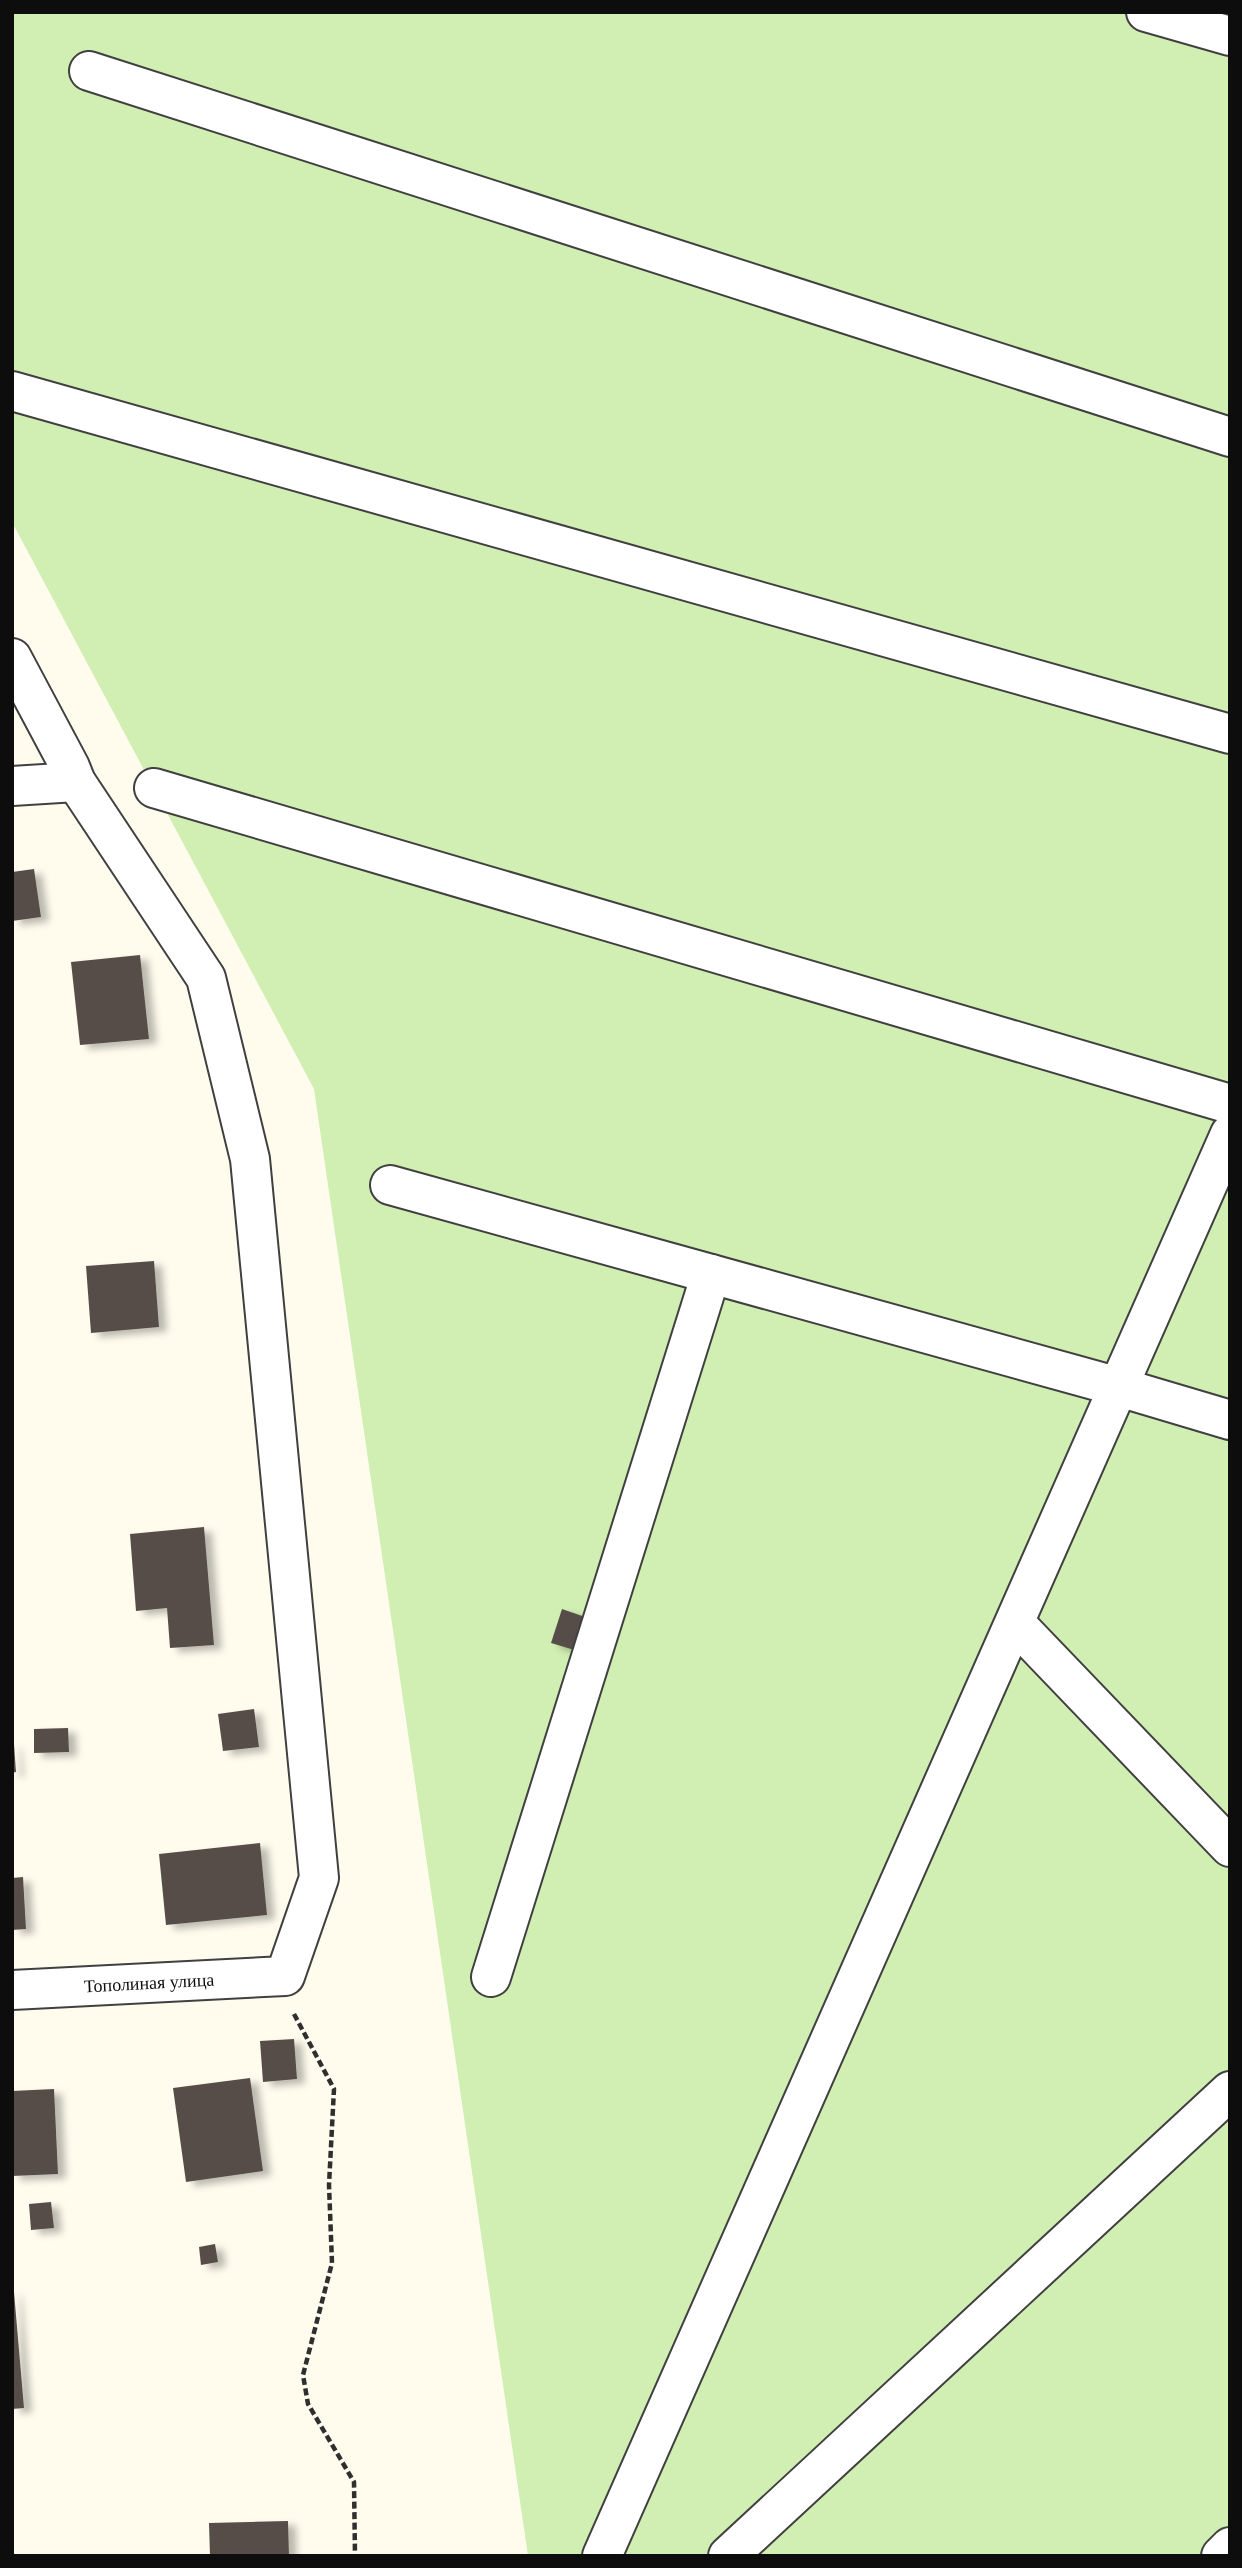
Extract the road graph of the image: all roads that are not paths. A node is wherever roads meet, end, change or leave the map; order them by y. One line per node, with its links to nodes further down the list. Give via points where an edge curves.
1 (1146, 12): 2 (street)
2 (1230, 36)
3 (89, 71): 5 (street)
4 (12, 391): 7 (street)
5 (1230, 437)
6 (12, 658): 8 (street)
7 (1230, 734)
8 (76, 782): 9 (street); 20 (street, Тополиная улица, via 206,978 250,1159 319,1878 285,1976)
9 (12, 786)
10 (154, 788): 11 (street)
11 (1230, 1104)
12 (1230, 1134): 15 (street)
13 (390, 1185): 14 (street)
14 (711, 1274): 15 (street); 19 (street)
15 (1119, 1387): 16 (street); 17 (street)
16 (1230, 1420)
17 (1015, 1623): 18 (street); 23 (street)
18 (1230, 1847)
19 (491, 1977)
20 (12, 1990)
21 (1230, 2091): 24 (street)
22 (1230, 2547): 25 (street)
23 (603, 2556)
24 (728, 2556)
25 (1221, 2556)

